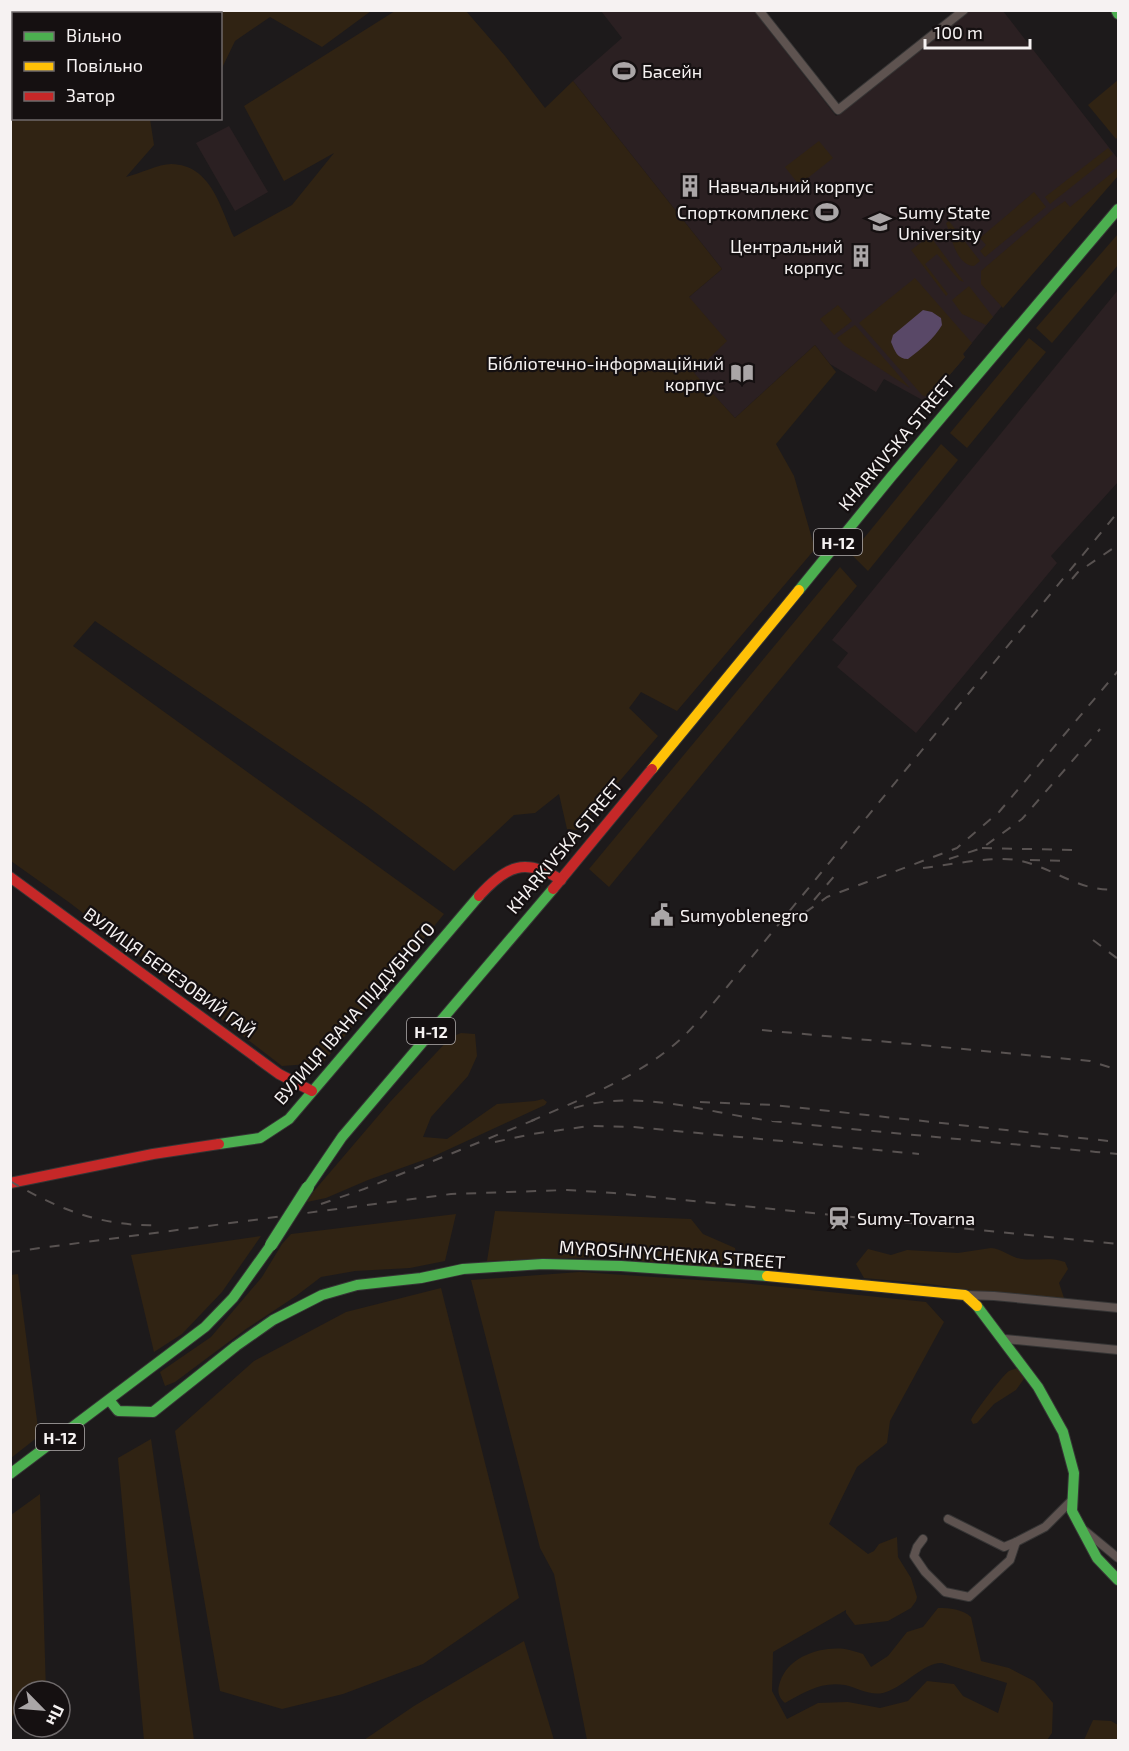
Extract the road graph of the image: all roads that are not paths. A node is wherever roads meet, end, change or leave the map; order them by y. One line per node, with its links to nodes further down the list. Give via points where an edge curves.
1 (759, 10): 2 (street, via 838,110)
2 (964, 10)
3 (1119, 209): 5 (street, KHARKIVSKA STREET / Н-12, via 891,477)
4 (10, 877): 6 (street, ВУЛИЦЯ БЕРЕЗОВИЙ ГАЙ, via 279,1074)
5 (561, 880): 6 (street, ВУЛИЦЯ ІВАНА ПІДДУБНОГО, via 536,867 517,866 501,873); 12 (street, KHARKIVSKA STREET / Н-12, bridge, via 342,1137 233,1298 205,1328)
6 (312, 1091): 7 (street, ВУЛИЦЯ ІВАНА ПІДДУБНОГО, via 290,1119 260,1138 153,1154)
7 (10, 1183)
8 (965, 1295): 9 (street); 10 (street); 12 (street, MYROSHNYCHENKA STREET, via 621,1266 543,1264 463,1269 357,1285 322,1295 273,1320 153,1412 118,1411)
9 (1119, 1308)
10 (1005, 1339): 11 (street); 14 (street, via 1063,1432 1074,1473)
11 (1119, 1350)
12 (110, 1401): 13 (street, KHARKIVSKA STREET / Н-12)
13 (10, 1474)
14 (1072, 1500): 16 (street); 18 (street, via 1045,1527)
15 (948, 1520): 18 (street, via 1004,1547)
16 (1078, 1524): 19 (street); 20 (street, via 1097,1558)
17 (923, 1539): 18 (street, via 914,1556 925,1572 945,1592 969,1597 1010,1560)
18 (1016, 1542)
19 (1119, 1558)
20 (1119, 1580)

